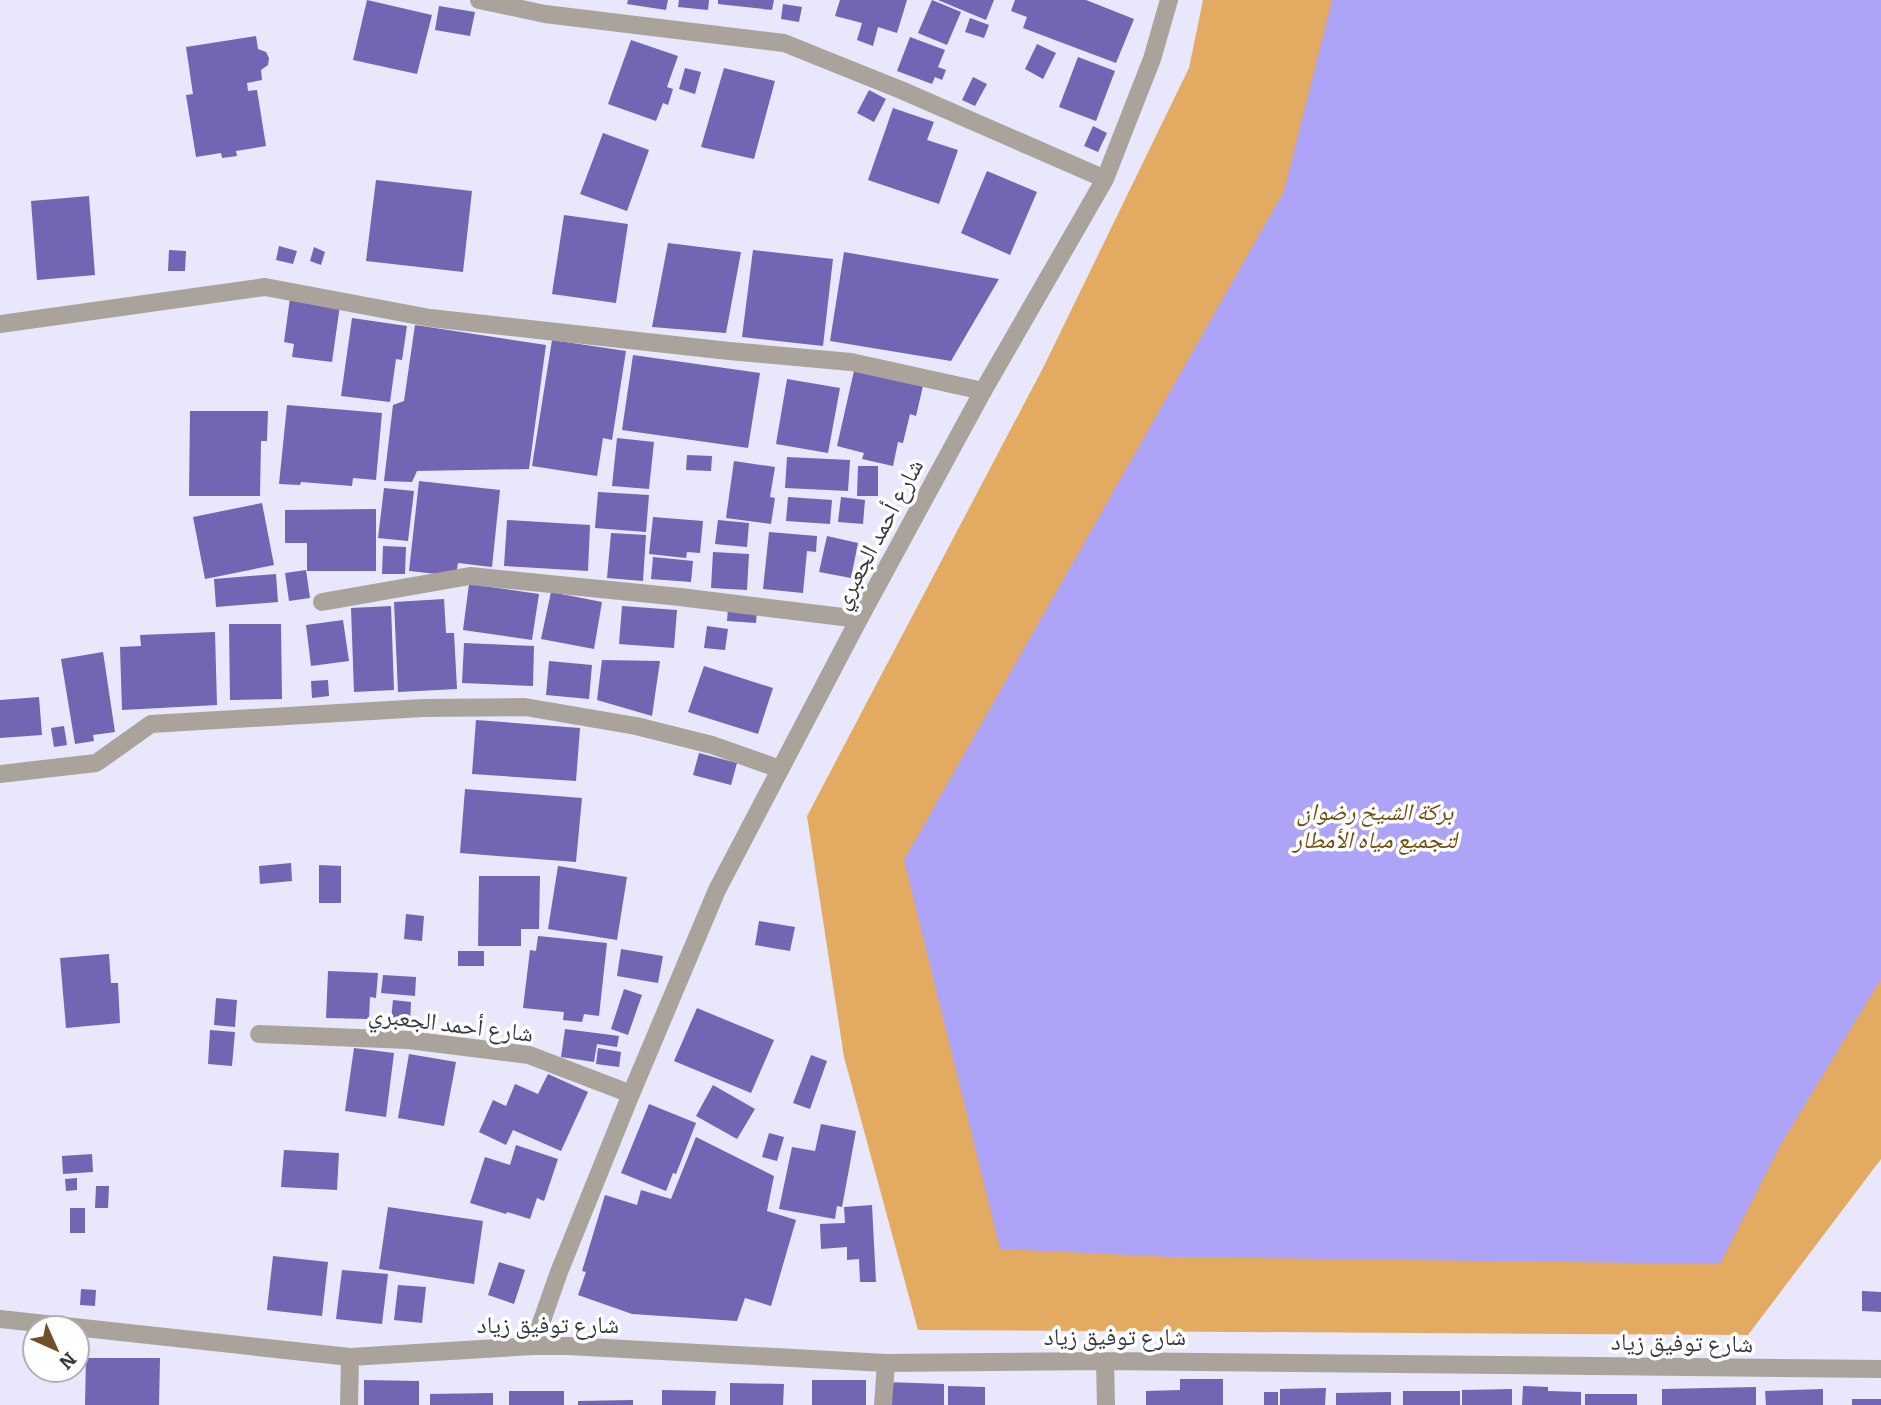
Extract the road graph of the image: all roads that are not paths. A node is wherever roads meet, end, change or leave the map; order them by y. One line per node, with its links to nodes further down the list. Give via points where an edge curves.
1 (479, 0): 3 (street, via 545,14 784,43)
2 (1169, 0): 3 (street, شارع أحمد الجعبري, via 1152,59)
3 (1105, 179): 5 (street, شارع أحمد الجعبري)
4 (0, 324): 5 (street, via 265,287 430,318 851,362)
5 (983, 391): 7 (street, شارع أحمد الجعبري)
6 (322, 602): 7 (street, via 470,576)
7 (859, 619): 8 (street, شارع أحمد الجعبري)
8 (780, 769): 9 (street, via 712,745 636,726 525,707 423,708 151,724 96,763); 11 (street, شارع أحمد الجعبري, via 717,890)
9 (0, 774)
10 (259, 1034): 11 (street, شارع أحمد الجعبري, via 408,1040 529,1055)
11 (631, 1094): 13 (street, شارع أحمد الجعبري)
12 (0, 1320): 14 (street, شارع توفيق زياد)
13 (533, 1346): 14 (street, شارع توفيق زياد); 16 (street, شارع توفيق زياد)
14 (350, 1357): 18 (street)
15 (1105, 1361): 16 (street, شارع توفيق زياد); 17 (street, شارع توفيق زياد); 20 (street)
16 (886, 1363): 19 (street)
17 (1881, 1369)
18 (349, 1405)
19 (883, 1405)
20 (1106, 1405)

